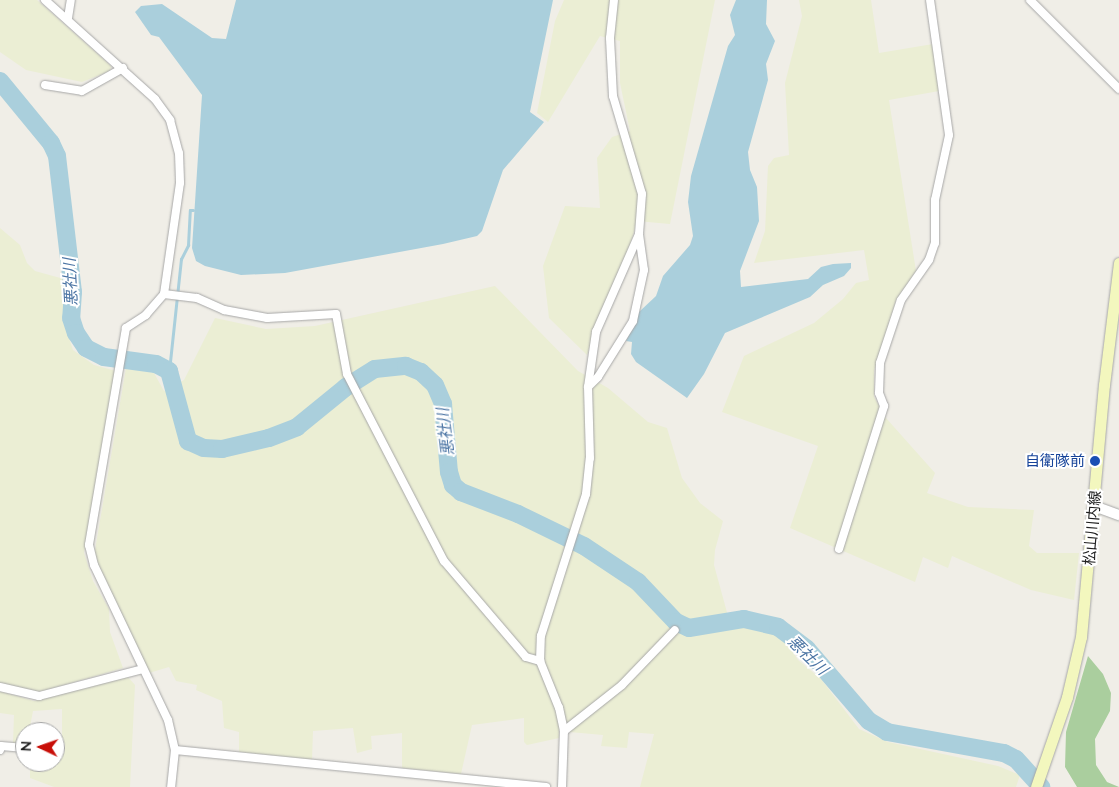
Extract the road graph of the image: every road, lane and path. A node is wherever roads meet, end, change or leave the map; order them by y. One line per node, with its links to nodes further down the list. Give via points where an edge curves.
1 (45, 0): 6 (street)
2 (71, 0): 6 (street)
3 (614, 0): 10 (street, via 610,38 612,87 642,194)
4 (930, 0): 16 (street, via 949,135 936,192 935,242 929,260 901,300 880,363 879,393 884,406)
5 (1030, 0): 9 (street)
6 (68, 18): 7 (street)
7 (123, 68): 8 (street, via 82,91); 12 (street, via 155,99 170,120 180,153 180,183)
8 (45, 85)
9 (1119, 90)
10 (639, 234): 13 (street, via 596,332); 13 (street, via 644,270 633,321 598,377)
11 (1119, 263): 14 (main road, 松山川内線)
12 (164, 294): 18 (street, via 177,294 254,316 290,318 336,314 346,374 444,561 526,656); 19 (street, via 146,315 126,328 89,545 90,556)
13 (588, 387): 18 (street, via 588,476 574,536 543,622)
14 (1094, 506): 15 (street); 28 (main road, 松山川内線, via 1075,668)
15 (1119, 514)
16 (839, 548)
17 (675, 630): 21 (street, via 622,685)
18 (540, 661): 21 (street, via 559,708)
19 (143, 669): 20 (street, via 39,696); 24 (street, via 168,720)
20 (0, 687)
21 (564, 730): 27 (street)
22 (15, 747): 23 (street, via 0,746)
23 (0, 750)
24 (175, 750): 25 (street); 26 (street)
25 (171, 787)
26 (546, 787)
27 (562, 787)
28 (1036, 787)

